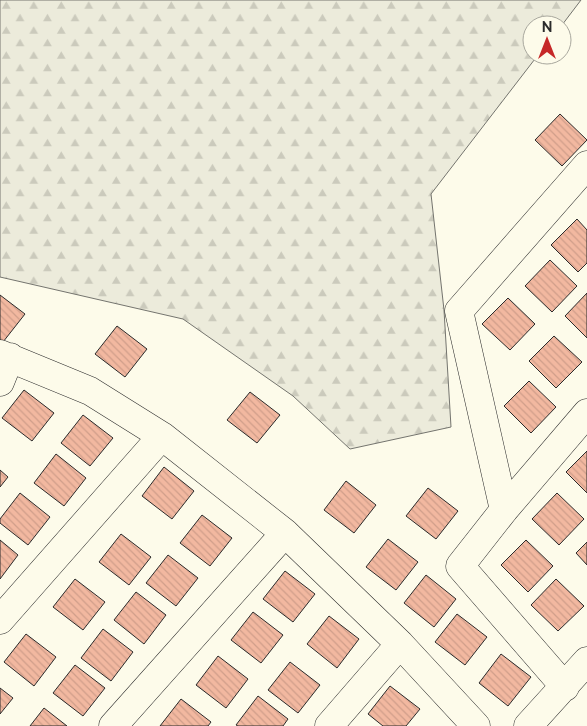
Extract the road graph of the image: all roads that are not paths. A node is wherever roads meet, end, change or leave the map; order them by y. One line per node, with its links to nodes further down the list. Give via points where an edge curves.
1 (587, 165): 5 (street, via 459,311)
2 (3, 364): 4 (street, via 90,391)
3 (587, 413): 5 (street)
4 (162, 436): 6 (street); 7 (street)
5 (504, 510): 10 (street, via 460,566)
6 (285, 532): 8 (street); 11 (street)
7 (0, 620)
8 (400, 644): 12 (street); 13 (street)
9 (587, 661): 10 (street)
10 (565, 687): 14 (street)
11 (113, 726)
12 (328, 726)
13 (476, 726)
14 (528, 726)

